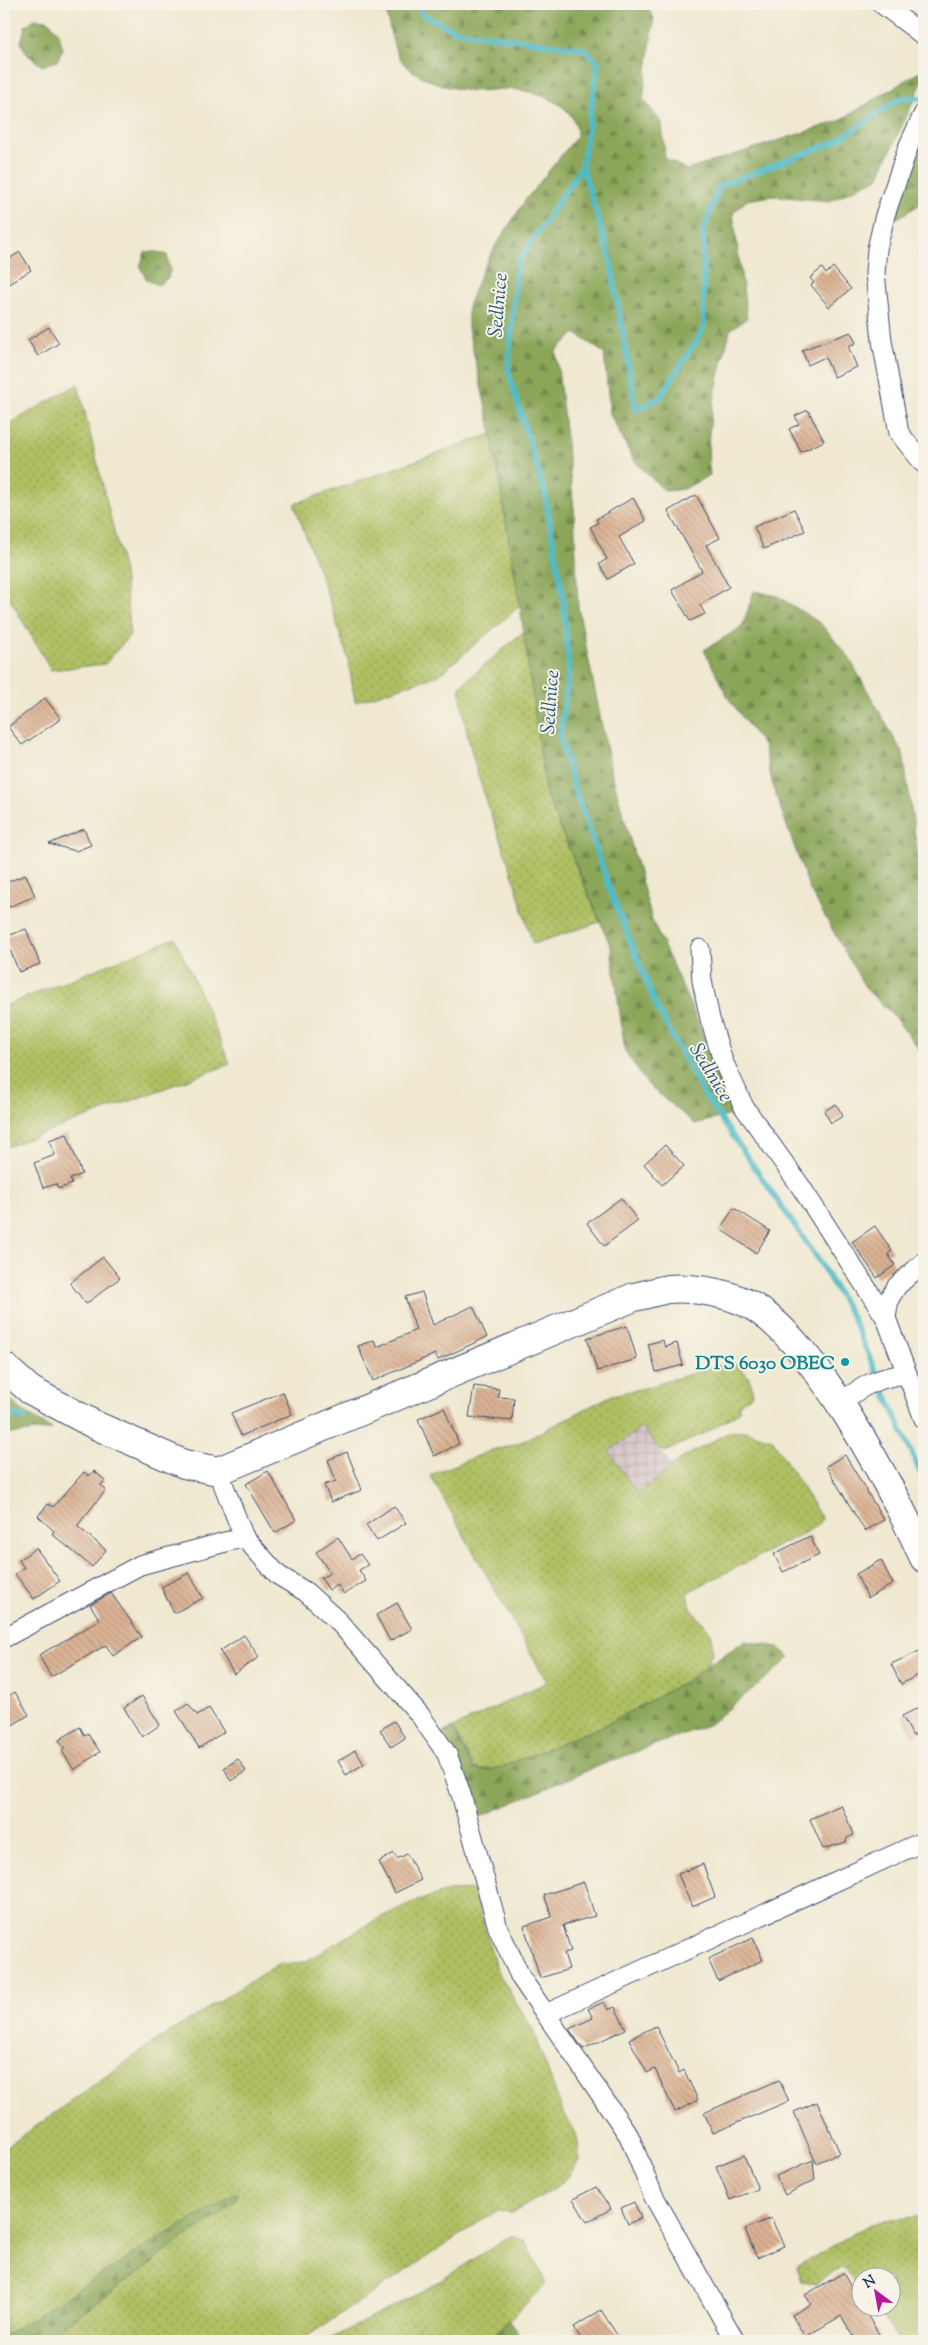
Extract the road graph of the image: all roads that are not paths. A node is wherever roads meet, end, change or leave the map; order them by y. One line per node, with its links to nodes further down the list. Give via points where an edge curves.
1 (882, 4): 2 (street)
2 (924, 36)
3 (924, 112): 4 (street, via 885,214 875,273 882,342 899,433)
4 (924, 464)
5 (700, 949): 7 (street, via 702,981 710,1019 723,1061 744,1107 760,1126)
6 (924, 1262): 7 (street, via 897,1286 889,1299)
7 (886, 1318): 9 (street)
8 (4, 1366): 12 (street, via 30,1390 95,1425 184,1464)
9 (901, 1374): 10 (street, via 863,1386); 11 (street)
10 (840, 1403): 12 (street, via 791,1338 762,1312 743,1301 724,1296 683,1288 666,1289 586,1316); 14 (street, via 899,1505)
11 (924, 1419)
12 (218, 1471): 13 (street)
13 (244, 1537): 15 (street, via 140,1565); 17 (street, via 278,1575 306,1592 338,1621 436,1737 456,1778 498,1928 521,1978)
14 (924, 1558)
15 (4, 1638)
16 (924, 1841): 17 (street)
17 (546, 2014): 18 (street, via 629,2136 652,2195)
18 (735, 2341)

